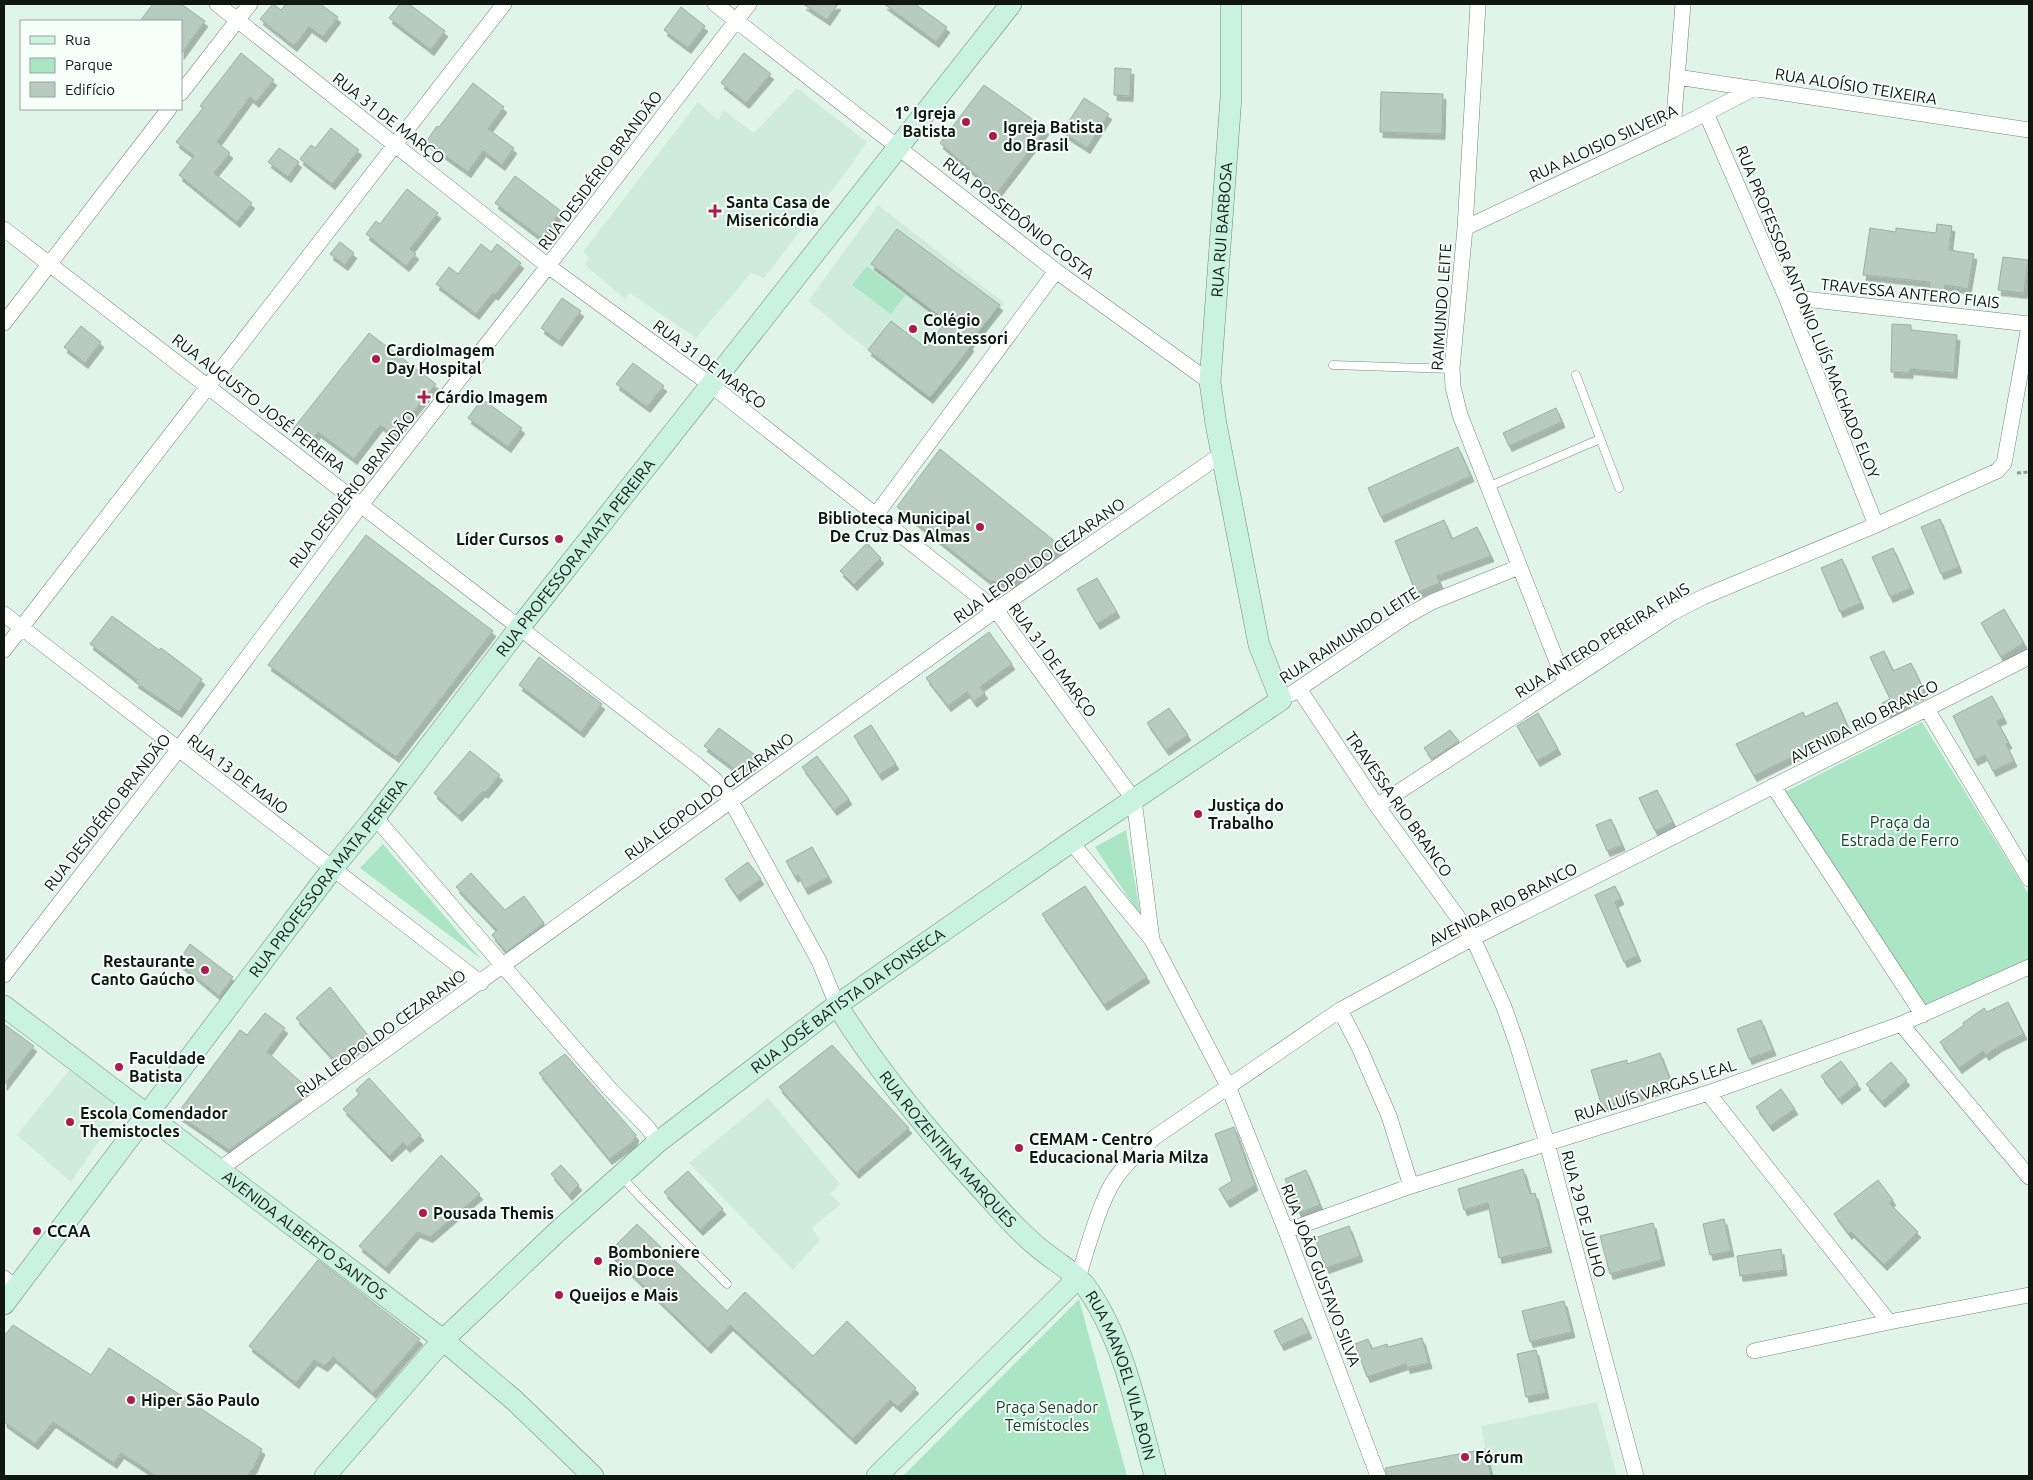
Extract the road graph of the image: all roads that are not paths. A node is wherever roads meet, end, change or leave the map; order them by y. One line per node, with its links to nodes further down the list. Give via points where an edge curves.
1 (216, 4): 10 (street, RUA 31 DE MARÇO)
2 (250, 4): 10 (street)
3 (504, 4): 19 (street)
4 (715, 4): 11 (street, RUA POSSEDÔNIO COSTA)
5 (749, 4): 11 (street, RUA DESIDÉRIO BRANDÃO)
6 (1011, 4): 20 (street, RUA PROFESSORA MATA PEREIRA)
7 (1231, 4): 32 (street, RUA RUI BARBOSA, via 1231,97)
8 (1478, 4): 21 (street, RAIMUNDO LEITE)
9 (1683, 4): 12 (street)
10 (238, 20): 14 (street); 19 (street, RUA 31 DE MARÇO)
11 (736, 20): 20 (street, RUA POSSEDÔNIO COSTA); 24 (street, RUA DESIDÉRIO BRANDÃO)
12 (1677, 77): 13 (street, RUA ALOÍSIO TEIXEIRA); 17 (street)
13 (1756, 88): 16 (street, RUA ALOISIO SILVEIRA); 18 (street, RUA ALOÍSIO TEIXEIRA)
14 (182, 92)
15 (168, 110): 23 (street)
16 (1706, 113): 17 (street, RUA ALOISIO SILVEIRA); 26 (street, RUA PROFESSOR ANTONIO LUÍS MACHADO ELOY)
17 (1673, 130): 21 (street, RUA ALOISIO SILVEIRA)
18 (2029, 130)
19 (394, 145): 24 (street, RUA 31 DE MARÇO); 34 (street)
20 (899, 147): 25 (street, RUA POSSEDÔNIO COSTA); 33 (street, RUA PROFESSORA MATA PEREIRA)
21 (1464, 228): 30 (street, RAIMUNDO LEITE)
22 (4, 229): 23 (street, RUA AUGUSTO JOSÉ PEREIRA)
23 (49, 264): 27 (street); 34 (street, RUA AUGUSTO JOSÉ PEREIRA)
24 (548, 266): 33 (street, RUA 31 DE MARÇO); 39 (street, RUA DESIDÉRIO BRANDÃO)
25 (1056, 271): 32 (street, RUA POSSEDÔNIO COSTA); 40 (street)
26 (1786, 297): 28 (street, TRAVESSA ANTERO FIAIS); 41 (street, RUA PROFESSOR ANTONIO LUÍS MACHADO ELOY)
27 (4, 323)
28 (2029, 325): 41 (street, RUA ANTERO PEREIRA FIAIS, via 2004,464 1997,471)
29 (1333, 366): 30 (lane)
30 (1452, 369): 37 (street, RAIMUNDO LEITE, via 1460,415)
31 (1576, 375): 35 (lane)
32 (1210, 382): 36 (street, RUA RUI BARBOSA)
33 (711, 385): 40 (street, RUA 31 DE MARÇO); 45 (street, RUA PROFESSORA MATA PEREIRA)
34 (208, 386): 39 (street, RUA AUGUSTO JOSÉ PEREIRA); 46 (street)
35 (1600, 439): 37 (lane); 38 (lane)
36 (1222, 454): 43 (street, RUA LEOPOLDO CEZARANO); 50 (street, RUA RUI BARBOSA, via 1259,645)
37 (1488, 487): 42 (street, RAIMUNDO LEITE)
38 (1620, 488)
39 (361, 505): 45 (street, RUA AUGUSTO JOSÉ PEREIRA); 52 (street, RUA DESIDÉRIO BRANDÃO)
40 (875, 516): 43 (street, RUA 31 DE MARÇO)
41 (1876, 525): 49 (street, RUA ANTERO PEREIRA FIAIS, via 1672,613)
42 (1519, 566): 49 (street, RAIMUNDO LEITE); 50 (street, RUA RAIMUNDO LEITE, via 1404,616)
43 (996, 610): 54 (street, RUA 31 DE MARÇO); 55 (street, RUA LEOPOLDO CEZARANO)
44 (4, 614): 46 (street, RUA 13 DE MAIO)
45 (520, 627): 55 (street, RUA AUGUSTO JOSÉ PEREIRA, via 697,764); 57 (street, RUA PROFESSORA MATA PEREIRA)
46 (22, 628): 47 (street); 52 (street, RUA 13 DE MAIO)
47 (4, 650)
48 (2029, 657): 51 (street, AVENIDA RIO BRANCO)
49 (1564, 682): 56 (street, RUA ANTERO PEREIRA FIAIS)
50 (1290, 694): 54 (street, RUA JOSÉ BATISTA DA FONSECA); 56 (street, TRAVESSA RIO BRANCO)
51 (1927, 709): 53 (street, AVENIDA RIO BRANCO); 60 (street)
52 (178, 750): 59 (street, RUA 13 DE MAIO); 65 (street, RUA DESIDÉRIO BRANDÃO)
53 (1773, 786): 61 (street, AVENIDA RIO BRANCO); 70 (street)
54 (1134, 800): 58 (street, RUA JOSÉ BATISTA DA FONSECA); 62 (street)
55 (731, 801): 63 (street, RUA LEOPOLDO CEZARANO); 67 (street, RUA AUGUSTO JOSÉ PEREIRA, via 819,961)
56 (1377, 806): 61 (street, TRAVESSA RIO BRANCO)
57 (375, 817): 59 (street, RUA PROFESSORA MATA PEREIRA); 63 (street)
58 (1071, 842): 62 (street); 67 (street, RUA JOSÉ BATISTA DA FONSECA)
59 (332, 868): 66 (street, RUA 13 DE MAIO); 74 (street, RUA PROFESSORA MATA PEREIRA)
60 (2029, 876)
61 (1473, 938): 69 (street, AVENIDA RIO BRANCO); 76 (street, RUA 29 DE JULHO, via 1504,1007)
62 (1152, 940): 72 (street, RUA JOÃO GUSTAVO SILVA)
63 (504, 967): 66 (street, RUA LEOPOLDO CEZARANO); 75 (street)
64 (2029, 967): 70 (street, RUA LUÍS VARGAS LEAL)
65 (4, 975)
66 (480, 983): 77 (street, RUA LEOPOLDO CEZARANO)
67 (837, 1005): 75 (street, RUA JOSÉ BATISTA DA FONSECA); 82 (street, RUA ROZENTINA MARQUES, via 863,1047 933,1136 1019,1230)
68 (4, 1006): 74 (street, AVENIDA ALBERTO SANTOS)
69 (1340, 1010): 72 (street, AVENIDA RIO BRANCO); 80 (street, via 1389,1116)
70 (1923, 1015): 71 (street, RUA LUÍS VARGAS LEAL)
71 (1901, 1024): 73 (street, RUA LUÍS VARGAS LEAL); 79 (street)
72 (1228, 1086): 81 (street, RUA JOÃO GUSTAVO SILVA); 82 (street, AVENIDA RIO BRANCO, via 1155,1137 1114,1180)
73 (1708, 1093): 76 (street, RUA LUÍS VARGAS LEAL); 86 (street)
74 (146, 1115): 77 (street, AVENIDA ALBERTO SANTOS); 84 (street, RUA PROFESSORA MATA PEREIRA)
75 (658, 1142): 78 (street, RUA JOSÉ BATISTA DA FONSECA)
76 (1547, 1143): 80 (street, RUA LUÍS VARGAS LEAL); 94 (street, RUA 29 DE JULHO)
77 (220, 1169): 87 (street, AVENIDA ALBERTO SANTOS)
78 (621, 1175): 83 (lane); 87 (street, RUA JOSÉ BATISTA DA FONSECA)
79 (2029, 1177)
80 (1411, 1186): 81 (street, RUA LUÍS VARGAS LEAL)
81 (1286, 1231): 93 (street, RUA JOÃO GUSTAVO SILVA)
82 (1078, 1278): 91 (street); 92 (street, RUA MANOEL VILA BOIN, via 1102,1310 1120,1355)
83 (727, 1284)
84 (8, 1290)
85 (2029, 1295): 86 (street)
86 (1889, 1322): 88 (street)
87 (443, 1340): 89 (street, RUA JOSÉ BATISTA DA FONSECA); 90 (street, AVENIDA ALBERTO SANTOS, via 514,1400)
88 (1754, 1351)
89 (325, 1476)
90 (593, 1476)
91 (877, 1476)
92 (1155, 1476)
93 (1378, 1476)
94 (1636, 1476)

